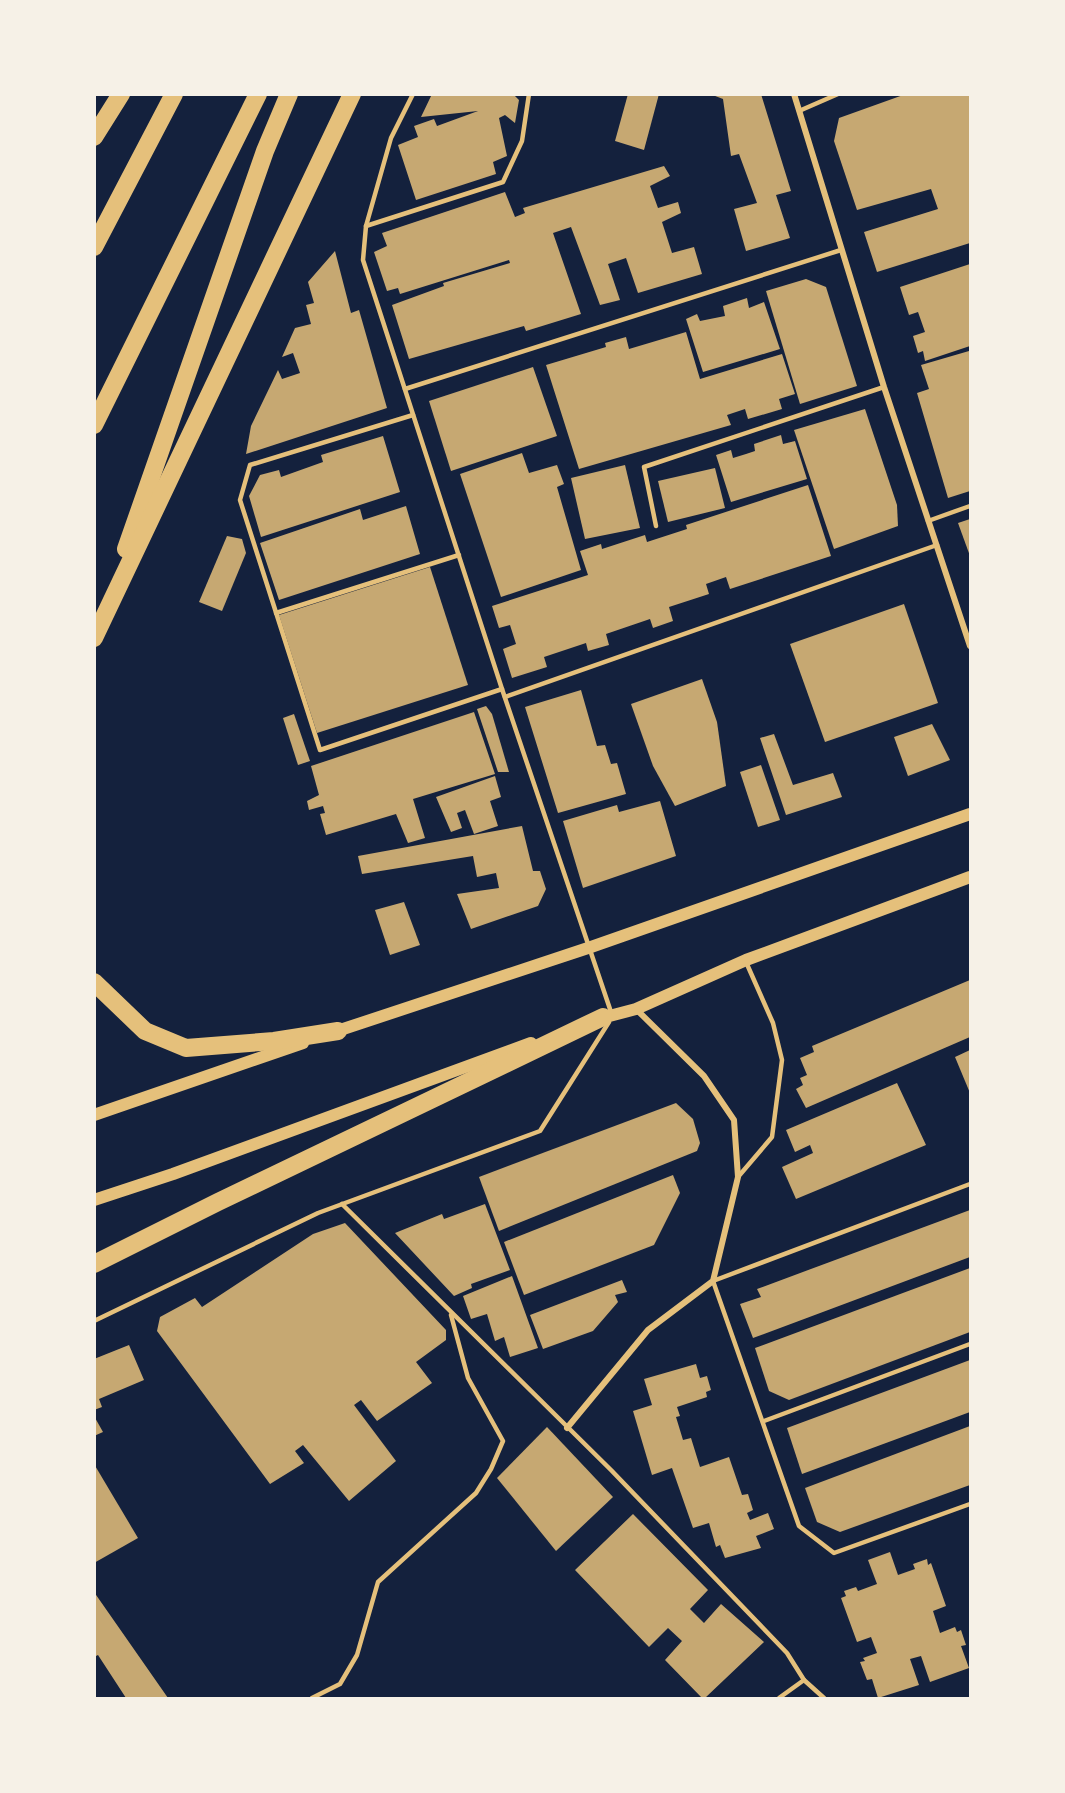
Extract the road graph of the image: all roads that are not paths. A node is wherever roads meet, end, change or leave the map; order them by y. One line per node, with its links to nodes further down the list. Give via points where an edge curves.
1 (121, 94): 11 (highway)
2 (174, 94): 13 (highway)
3 (258, 94): 18 (highway)
4 (289, 94): 25 (highway, via 265,150)
5 (352, 94): 25 (highway)
6 (413, 94): 12 (lane, via 391,138)
7 (529, 94): 12 (lane, via 522,141 503,182)
8 (794, 94): 10 (street)
9 (838, 94): 10 (lane)
10 (799, 111): 14 (street)
11 (94, 137)
12 (366, 226): 16 (lane, via 363,260)
13 (94, 248)
14 (842, 250): 15 (street); 16 (lane)
15 (884, 387): 20 (street); 21 (lane, via 645,467)
16 (405, 389): 17 (lane)
17 (413, 415): 23 (lane); 24 (lane, via 250,465 240,500)
18 (94, 425)
19 (970, 506): 20 (lane)
20 (928, 521): 22 (street)
21 (656, 526)
22 (937, 545): 26 (street); 28 (lane)
23 (459, 555): 24 (lane); 27 (lane)
24 (276, 613): 27 (lane, via 320,750)
25 (94, 638)
26 (970, 646)
27 (502, 689): 28 (lane)
28 (505, 697): 31 (lane)
29 (970, 814): 31 (main road)
30 (970, 877): 32 (main road)
31 (591, 947): 35 (lane); 36 (main road)
32 (746, 960): 34 (main road); 38 (lane, via 773,1023 782,1060 772,1137)
33 (94, 982): 36 (highway, via 145,1031 186,1047 274,1041)
34 (636, 1009): 35 (main road); 38 (street, via 704,1076 734,1120)
35 (608, 1016): 40 (main road); 41 (lane, via 540,1131); 42 (highway)
36 (338, 1031): 37 (main road)
37 (94, 1115)
38 (738, 1177): 43 (street)
39 (970, 1185): 43 (lane)
40 (94, 1200)
41 (342, 1204): 44 (lane); 45 (lane)
42 (94, 1264)
43 (713, 1281): 47 (lane); 48 (street, via 648,1330)
44 (451, 1313): 48 (lane); 51 (lane, via 468,1378 503,1441 476,1494 378,1582 357,1655 340,1684)
45 (94, 1322)
46 (970, 1344): 47 (lane)
47 (764, 1421): 49 (lane, via 799,1526 834,1553)
48 (567, 1428): 50 (lane, via 787,1653)
49 (970, 1504)
50 (804, 1680): 52 (lane); 53 (lane)
51 (312, 1698)
52 (779, 1698)
53 (824, 1698)

